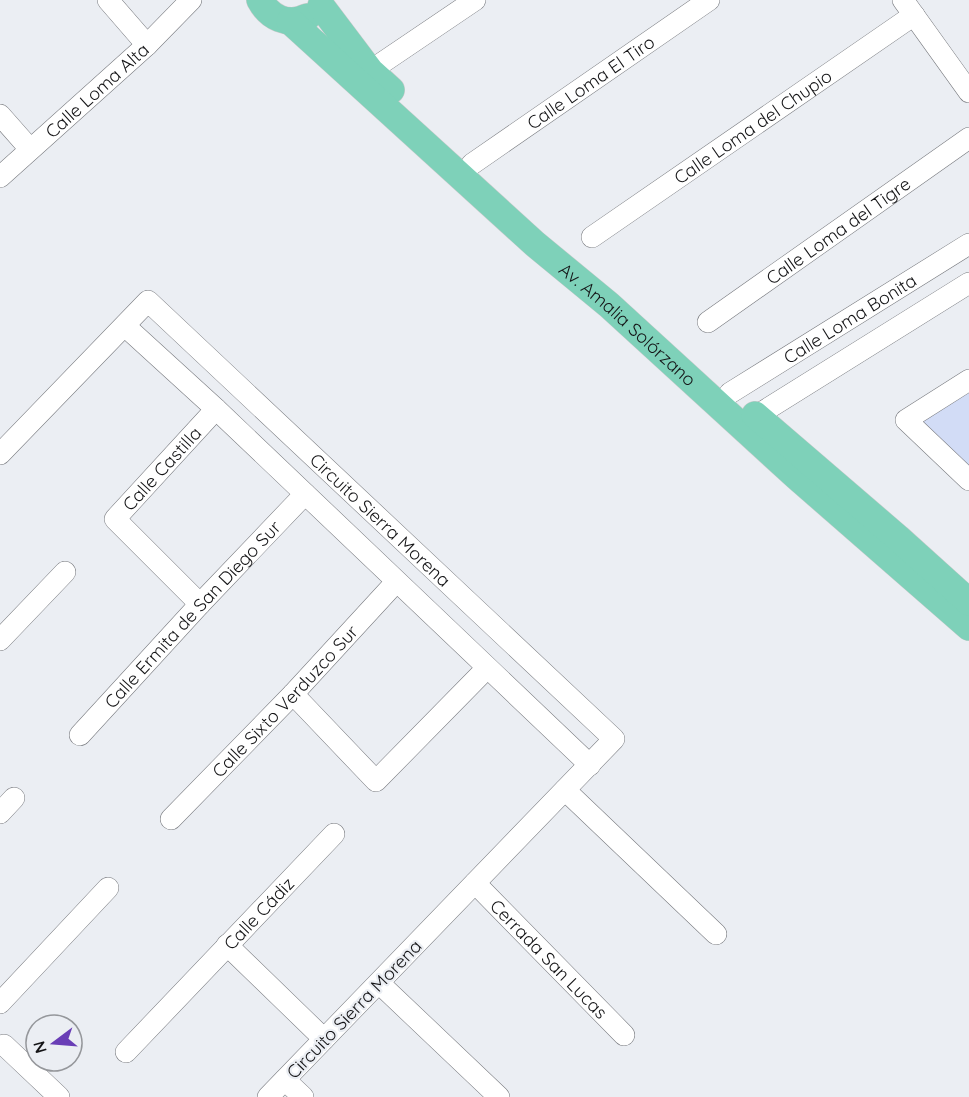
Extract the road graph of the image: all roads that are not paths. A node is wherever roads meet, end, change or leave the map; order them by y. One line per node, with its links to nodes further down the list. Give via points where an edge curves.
1 (108, 0): 9 (street)
2 (190, 0): 9 (street, Calle Loma Alta)
3 (260, 0): 8 (main road, Av. Amalia Solórzano, via 268,12)
4 (475, 0): 10 (street)
5 (710, 0): 15 (street, Calle Loma El Tiro)
6 (322, 3): 8 (main road, via 313,14); 10 (main road, Av. Amalia Solórzano)
7 (908, 8): 11 (street); 17 (street, Calle Loma del Chupio)
8 (290, 21): 33 (main road, Av. Amalia Solórzano, via 535,244 609,305 771,454)
9 (147, 45): 14 (street, Calle Loma Alta)
10 (370, 71): 15 (main road, Av. Amalia Solórzano)
11 (969, 92)
12 (0, 116): 14 (street)
13 (969, 138): 20 (street, Calle Loma del Tigre)
14 (30, 149): 16 (street, Calle Loma Alta)
15 (472, 164): 23 (main road, Av. Amalia Solórzano)
16 (0, 177)
17 (592, 237)
18 (969, 244): 23 (street, Calle Loma Bonita)
19 (969, 283): 25 (street, Calle Loma Bonita)
20 (708, 322)
21 (124, 326): 24 (street, Circuito Sierra Morena); 26 (street, Circuito Sierra Morena); 38 (street, Circuito Sierra Morena, via 148,301 614,739)
22 (969, 380): 27 (street, via 906,420)
23 (730, 393): 25 (main road, Av. Amalia Solórzano)
24 (216, 410): 28 (street, Circuito Sierra Morena); 32 (street, Calle Castilla, via 115,519)
25 (756, 416): 31 (main road, Av. Amalia Solórzano)
26 (0, 454)
27 (969, 480)
28 (305, 494): 30 (street, Circuito Sierra Morena); 32 (street, Calle Ermita de San Diego Sur)
29 (65, 572): 34 (street)
30 (396, 582): 35 (street, Circuito Sierra Morena); 36 (street, Calle Sixto Verduzco Sur)
31 (969, 602)
32 (200, 604): 37 (street, Calle Ermita de San Diego Sur)
33 (969, 627)
34 (0, 640)
35 (487, 668): 36 (street, via 376,781); 38 (street, Circuito Sierra Morena)
36 (293, 694): 40 (street, Calle Sixto Verduzco Sur)
37 (80, 735)
38 (590, 765): 39 (street, Circuito Sierra Morena)
39 (565, 790): 42 (street, Circuito Sierra Morena); 44 (street)
40 (171, 819)
41 (334, 834): 45 (street, Calle Cádiz)
42 (475, 884): 46 (street, Circuito Sierra Morena); 48 (street, Cerrada San Lucas)
43 (108, 888): 47 (street)
44 (716, 934)
45 (227, 945): 49 (street, Calle Cádiz); 51 (street)
46 (379, 983): 49 (street, Circuito Sierra Morena); 56 (street)
47 (0, 1003)
48 (624, 1035)
49 (324, 1039): 52 (street, Circuito Sierra Morena)
50 (4, 1045): 53 (street)
51 (126, 1052)
52 (285, 1080): 54 (street, Circuito Sierra Morena); 55 (street)
53 (59, 1097)
54 (268, 1097)
55 (303, 1097)
56 (499, 1097)

